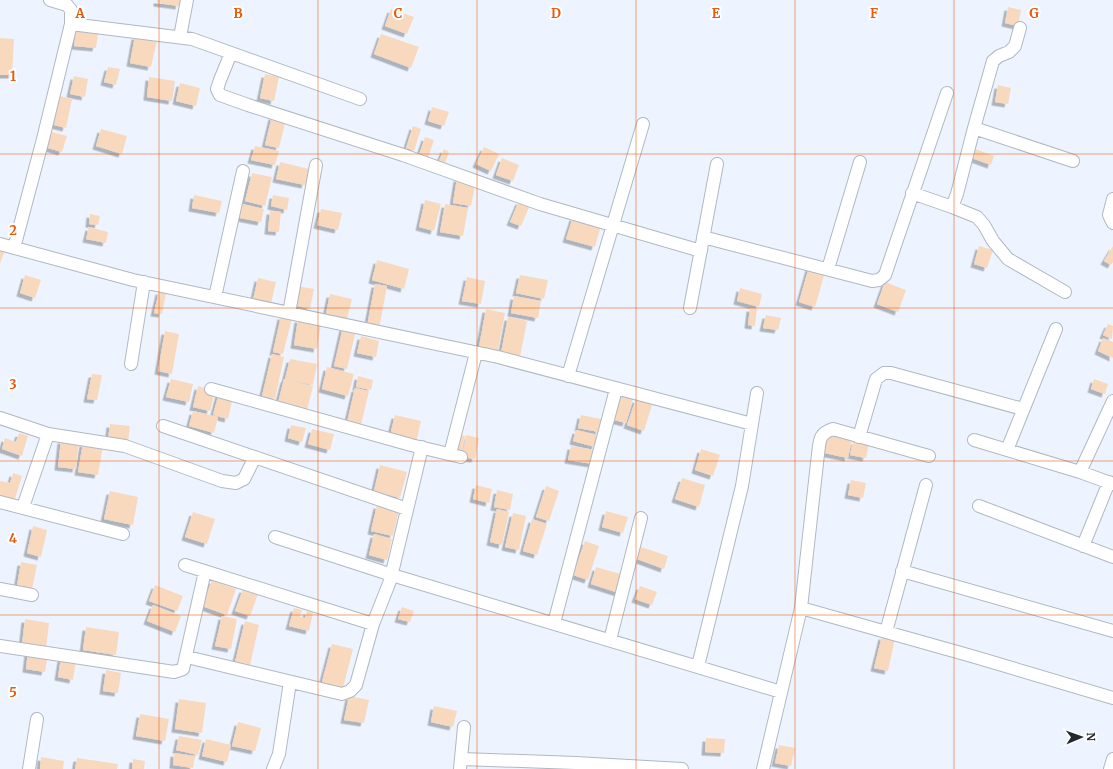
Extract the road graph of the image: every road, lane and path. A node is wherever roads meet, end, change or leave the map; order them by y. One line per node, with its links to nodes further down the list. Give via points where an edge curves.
1 (50, 0): 3 (street, via 67,5 71,10)
2 (187, 0): 5 (street)
3 (71, 24): 5 (street); 23 (street)
4 (1020, 28): 10 (street, via 1015,46 993,61)
5 (180, 37): 6 (street, via 192,38)
6 (231, 53): 8 (street); 20 (street, via 220,80 220,95 403,155 540,204)
7 (947, 93): 16 (street)
8 (360, 99)
9 (643, 124): 20 (street)
10 (974, 128): 11 (street); 18 (street)
11 (1073, 161)
12 (860, 162): 25 (street)
13 (717, 164): 21 (street)
14 (316, 165): 30 (street)
15 (243, 171): 28 (street)
16 (912, 193): 18 (street); 25 (street, via 885,275 879,280 872,281)
17 (1113, 199): 19 (street, via 1109,215)
18 (952, 206): 27 (street, via 977,217 1008,259)
19 (1113, 223)
20 (614, 225): 24 (street); 34 (street)
21 (704, 237): 24 (street); 25 (street)
22 (0, 244): 23 (street)
23 (14, 248): 26 (street)
24 (701, 251): 29 (street)
25 (828, 269)
26 (144, 282): 28 (street); 33 (street)
27 (1065, 292)
28 (215, 297): 30 (street)
29 (690, 308)
30 (289, 313): 32 (street)
31 (1056, 329): 39 (street)
32 (476, 353): 34 (street); 46 (street, via 455,455)
33 (131, 364)
34 (568, 376): 36 (street)
35 (211, 389): 46 (street)
36 (616, 389): 41 (street); 69 (street)
37 (757, 393): 41 (street)
38 (1113, 401): 50 (street)
39 (1023, 409): 44 (street, via 884,373 876,379); 47 (street)
40 (0, 418): 43 (street)
41 (752, 424): 76 (street, via 742,486)
42 (162, 426): 49 (street)
43 (48, 434): 49 (street, via 125,446 222,481 236,483 244,479); 55 (street)
44 (859, 437): 48 (street); 68 (street, via 833,429 824,432 821,437)
45 (974, 440): 47 (street)
46 (422, 447): 56 (street)
47 (1007, 450): 50 (street)
48 (928, 456)
49 (255, 457): 56 (street)
50 (1080, 472): 51 (street)
51 (1111, 483): 60 (street)
52 (926, 485): 64 (street)
53 (0, 502): 55 (street)
54 (979, 506): 60 (street)
55 (23, 507): 58 (street)
56 (407, 509): 65 (street)
57 (641, 518): 73 (street)
58 (123, 534)
59 (275, 537): 65 (street)
60 (1083, 546): 61 (street)
61 (1113, 557)
62 (185, 565): 63 (street)
63 (205, 571): 70 (street); 75 (street)
64 (902, 571): 71 (street); 72 (street)
65 (392, 575): 69 (street); 70 (street)
66 (0, 588): 67 (street)
67 (32, 595)
68 (801, 608): 72 (street); 78 (street)
69 (554, 623): 73 (street)
70 (373, 624): 77 (street, via 356,685 350,691 342,694)
71 (1113, 631)
72 (886, 632): 79 (street)
73 (610, 640): 76 (street)
74 (0, 646): 75 (street, via 174,672 183,669)
75 (186, 657): 77 (street)
76 (698, 666): 78 (street)
77 (290, 682): 85 (street, via 279,754)
78 (781, 692): 87 (street)
79 (1113, 698)
80 (37, 719): 84 (street)
81 (464, 727): 83 (street)
82 (1113, 759): 88 (street)
83 (461, 764): 86 (street, via 576,763)
84 (29, 769)
85 (273, 769)
86 (682, 769)
87 (763, 769)
88 (1110, 769)

